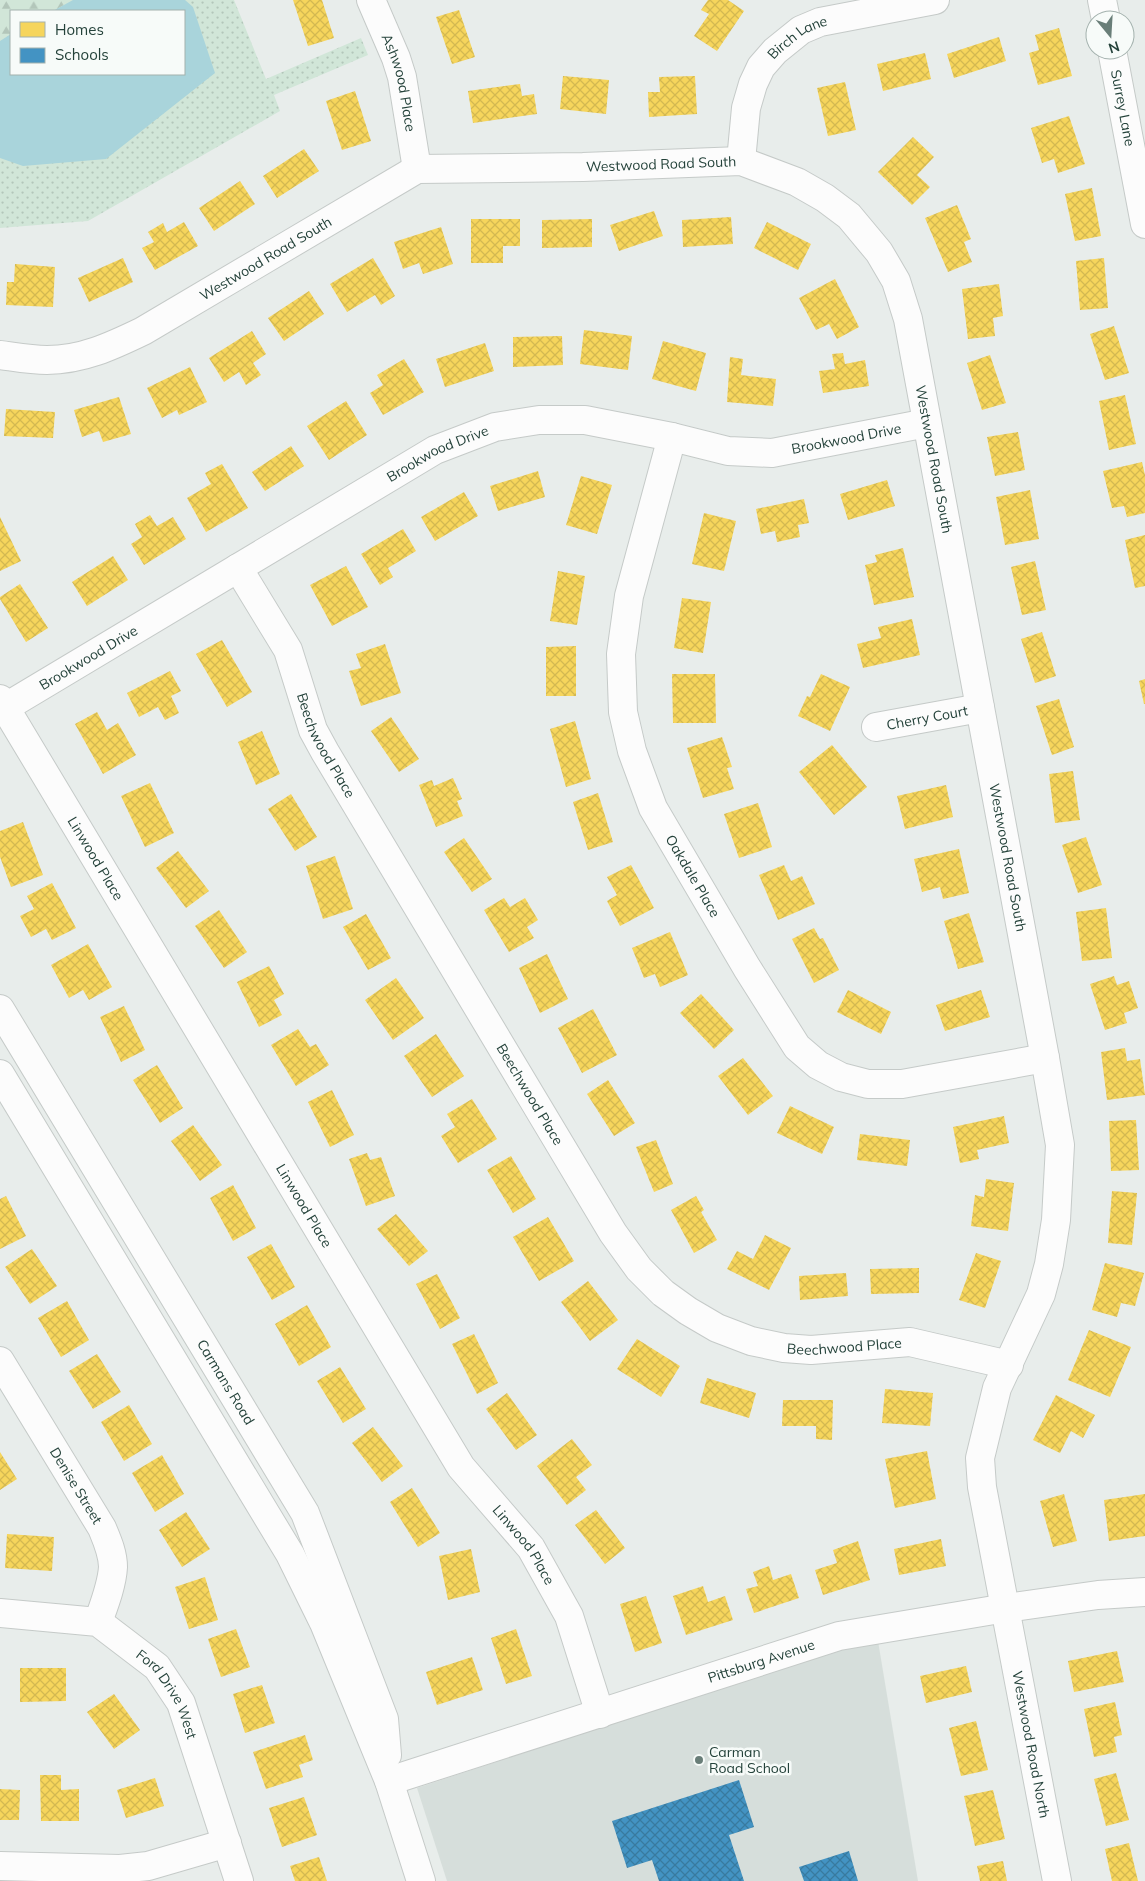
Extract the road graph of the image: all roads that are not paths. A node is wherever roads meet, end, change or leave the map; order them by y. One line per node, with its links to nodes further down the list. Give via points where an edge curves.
1 (371, 0): 5 (street, Ashwood Place, via 402,77)
2 (935, 0): 4 (street, Birch Lane, via 820,22 801,30 774,51 753,84 746,108)
3 (1114, 60): 6 (street, Surrey Lane)
4 (741, 161): 5 (street, Westwood Road South, via 583,167); 8 (street, Westwood Road South, via 797,182 825,198 849,216 880,252 896,281 908,319)
5 (417, 168): 7 (street, Westwood Road South, via 143,331 110,347 84,356 47,360)
6 (1145, 224)
7 (0, 355)
8 (927, 423): 9 (street, Brookwood Drive, via 772,452 728,451); 12 (street, Westwood Road South)
9 (672, 437): 10 (street, Brookwood Drive, via 585,420 539,420 495,427 434,450); 15 (street, Oakdale Place, via 629,596 621,654 623,712 632,752 653,808 747,968 797,1047 818,1065 841,1077 868,1084 902,1084)
10 (238, 568): 11 (street, Brookwood Drive); 18 (street, Beechwood Place, via 288,650 313,730 325,752 613,1233 639,1269 688,1311 716,1328 751,1341 811,1350 910,1342)
11 (3, 703): 23 (street, Linwood Place, via 461,1467 531,1548 568,1616)
12 (980, 708): 13 (street, Cherry Court); 15 (street, Westwood Road South)
13 (876, 727)
14 (0, 1009): 24 (street, Carmans Road, via 305,1513 384,1718)
15 (1046, 1058): 18 (street, Westwood Road South, via 1060,1146 1056,1220 1041,1294)
16 (0, 1074): 24 (street, Carmans Road, via 290,1554 324,1623)
17 (0, 1361): 22 (street, Denise Street, via 102,1528 111,1551 113,1567)
18 (1009, 1365): 20 (street, Westwood Road South, via 997,1388 980,1458 982,1487)
19 (1145, 1592): 20 (street, Pittsburg Avenue)
20 (1006, 1608): 23 (street, Pittsburg Avenue, via 839,1636); 29 (street, Westwood Road North)
21 (0, 1613): 22 (street)
22 (98, 1622): 25 (street, Ford Drive West, via 157,1667 181,1704)
23 (600, 1714): 24 (street, Pittsburg Avenue)
24 (388, 1781): 28 (street, Carmans Road)
25 (226, 1843): 26 (street, via 148,1866 120,1870); 27 (street, Ford Drive West)
26 (14, 1871)
27 (239, 1881)
28 (421, 1881)
29 (1057, 1881)

